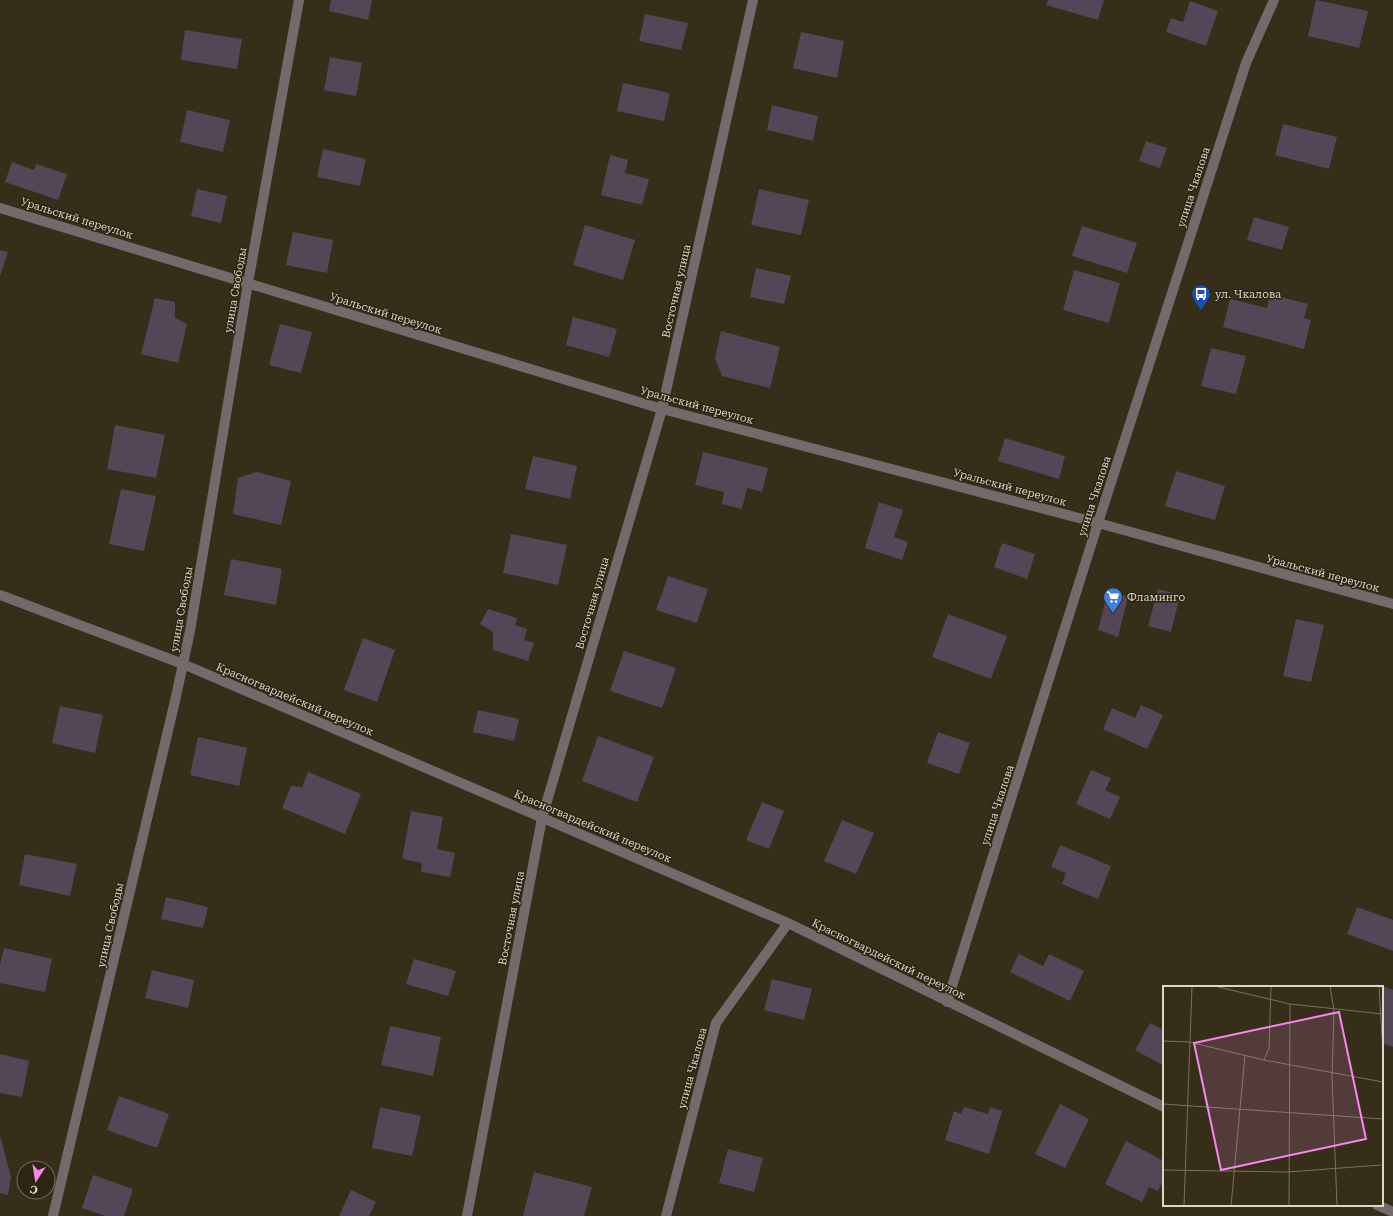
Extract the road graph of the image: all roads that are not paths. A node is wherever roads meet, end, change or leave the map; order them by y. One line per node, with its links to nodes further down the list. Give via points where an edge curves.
1 (299, 0): 5 (street, улица Свободы)
2 (753, 0): 6 (street, Восточная улица)
3 (1274, 0): 7 (street, улица Чкалова, via 1246,63)
4 (0, 208): 5 (street, Уральский переулок)
5 (248, 284): 6 (street, Уральский переулок); 10 (street, улица Свободы)
6 (662, 409): 7 (street, Уральский переулок); 11 (street, Восточная улица)
7 (1098, 523): 9 (street, Уральский переулок); 13 (street, улица Чкалова)
8 (0, 594): 10 (street, Красногвардейский переулок)
9 (1393, 604)
10 (183, 664): 11 (street, Красногвардейский переулок); 17 (street, улица Свободы)
11 (542, 818): 12 (street, Красногвардейский переулок); 18 (street, Восточная улица)
12 (788, 923): 13 (street, Красногвардейский переулок); 19 (street, улица Чкалова, via 716,1023)
13 (947, 1002): 14 (street, Красногвардейский переулок)
14 (1163, 1107)
15 (1379, 1206): 16 (street)
16 (1393, 1212)
17 (53, 1216)
18 (467, 1216)
19 (666, 1216)

